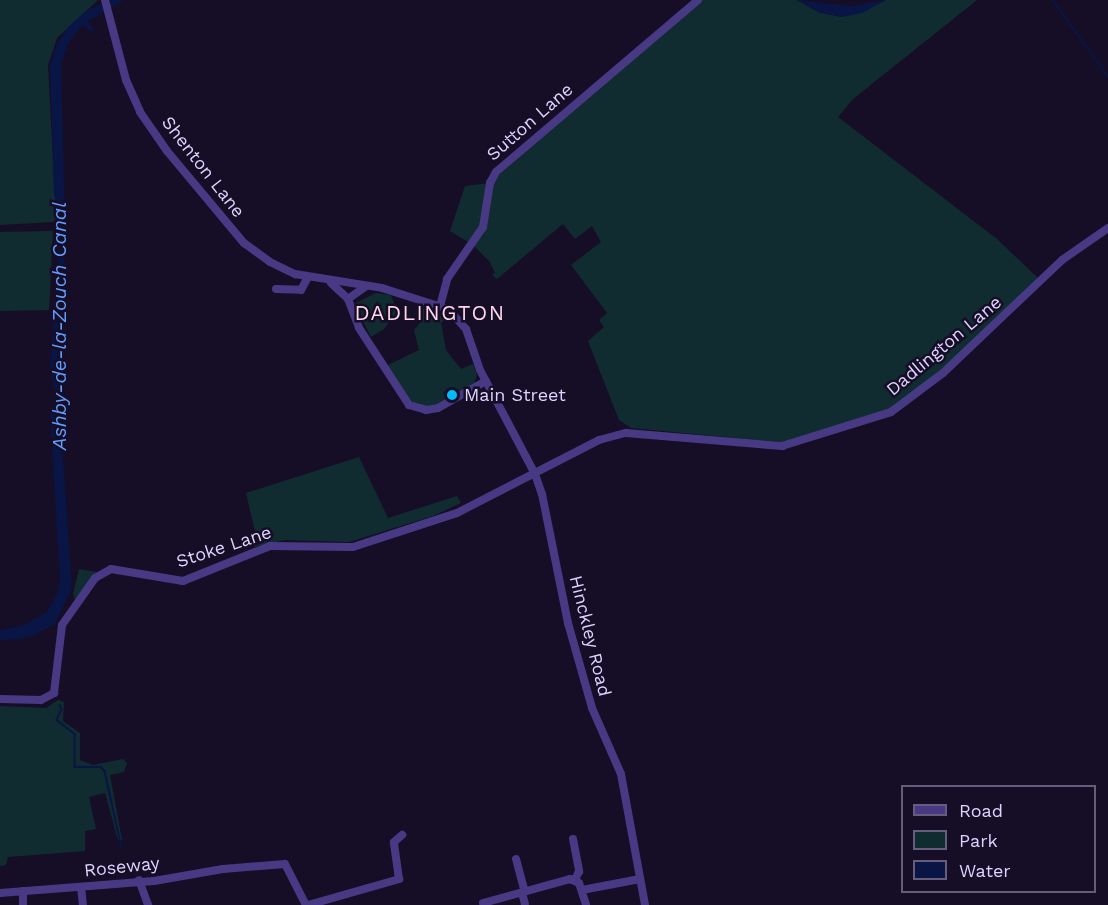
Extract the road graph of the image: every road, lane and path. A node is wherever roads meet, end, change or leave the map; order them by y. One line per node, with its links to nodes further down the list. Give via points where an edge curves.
1 (105, 0): 4 (street, Shenton Lane, via 132,97 167,152 244,243 270,262)
2 (698, 0): 9 (street, Sutton Lane, via 496,172 489,183 483,227 447,279)
3 (1108, 228): 11 (street, Dadlington Lane, via 1062,260 942,373 891,412 782,446 626,433 598,440)
4 (308, 277): 5 (street, Shenton Lane); 7 (street, via 301,290)
5 (331, 282): 6 (street, Shenton Lane); 8 (street)
6 (365, 287): 8 (street); 9 (street, via 390,290)
7 (281, 292)
8 (348, 299): 10 (street, via 359,328 409,405 426,410 438,408)
9 (440, 306): 10 (street, via 454,313 466,329)
10 (486, 381): 11 (street, Hinckley Road)
11 (535, 474): 12 (street, Stoke Lane, via 457,513 353,547 270,546 183,581 106,570 86,588 62,625 54,693 41,700); 16 (street, Hinckley Road, via 591,708 621,774)
12 (0, 699)
13 (402, 835): 29 (street, via 394,842 399,879)
14 (573, 839): 18 (street, via 579,871)
15 (516, 859): 22 (street)
16 (640, 879): 20 (street); 31 (street, Hinckley Road)
17 (139, 880): 19 (street, Roseway); 28 (street); 29 (street, Roseway, via 288,865)
18 (575, 880): 20 (street); 22 (street)
19 (81, 887): 21 (street, Roseway); 27 (street)
20 (582, 890): 30 (street)
21 (23, 891): 23 (street, Roseway); 26 (street)
22 (524, 892): 24 (street); 25 (street)
23 (0, 893)
24 (483, 903)
25 (525, 904)
26 (23, 905)
27 (83, 905)
28 (148, 905)
29 (307, 905)
30 (586, 905)
31 (645, 905)

